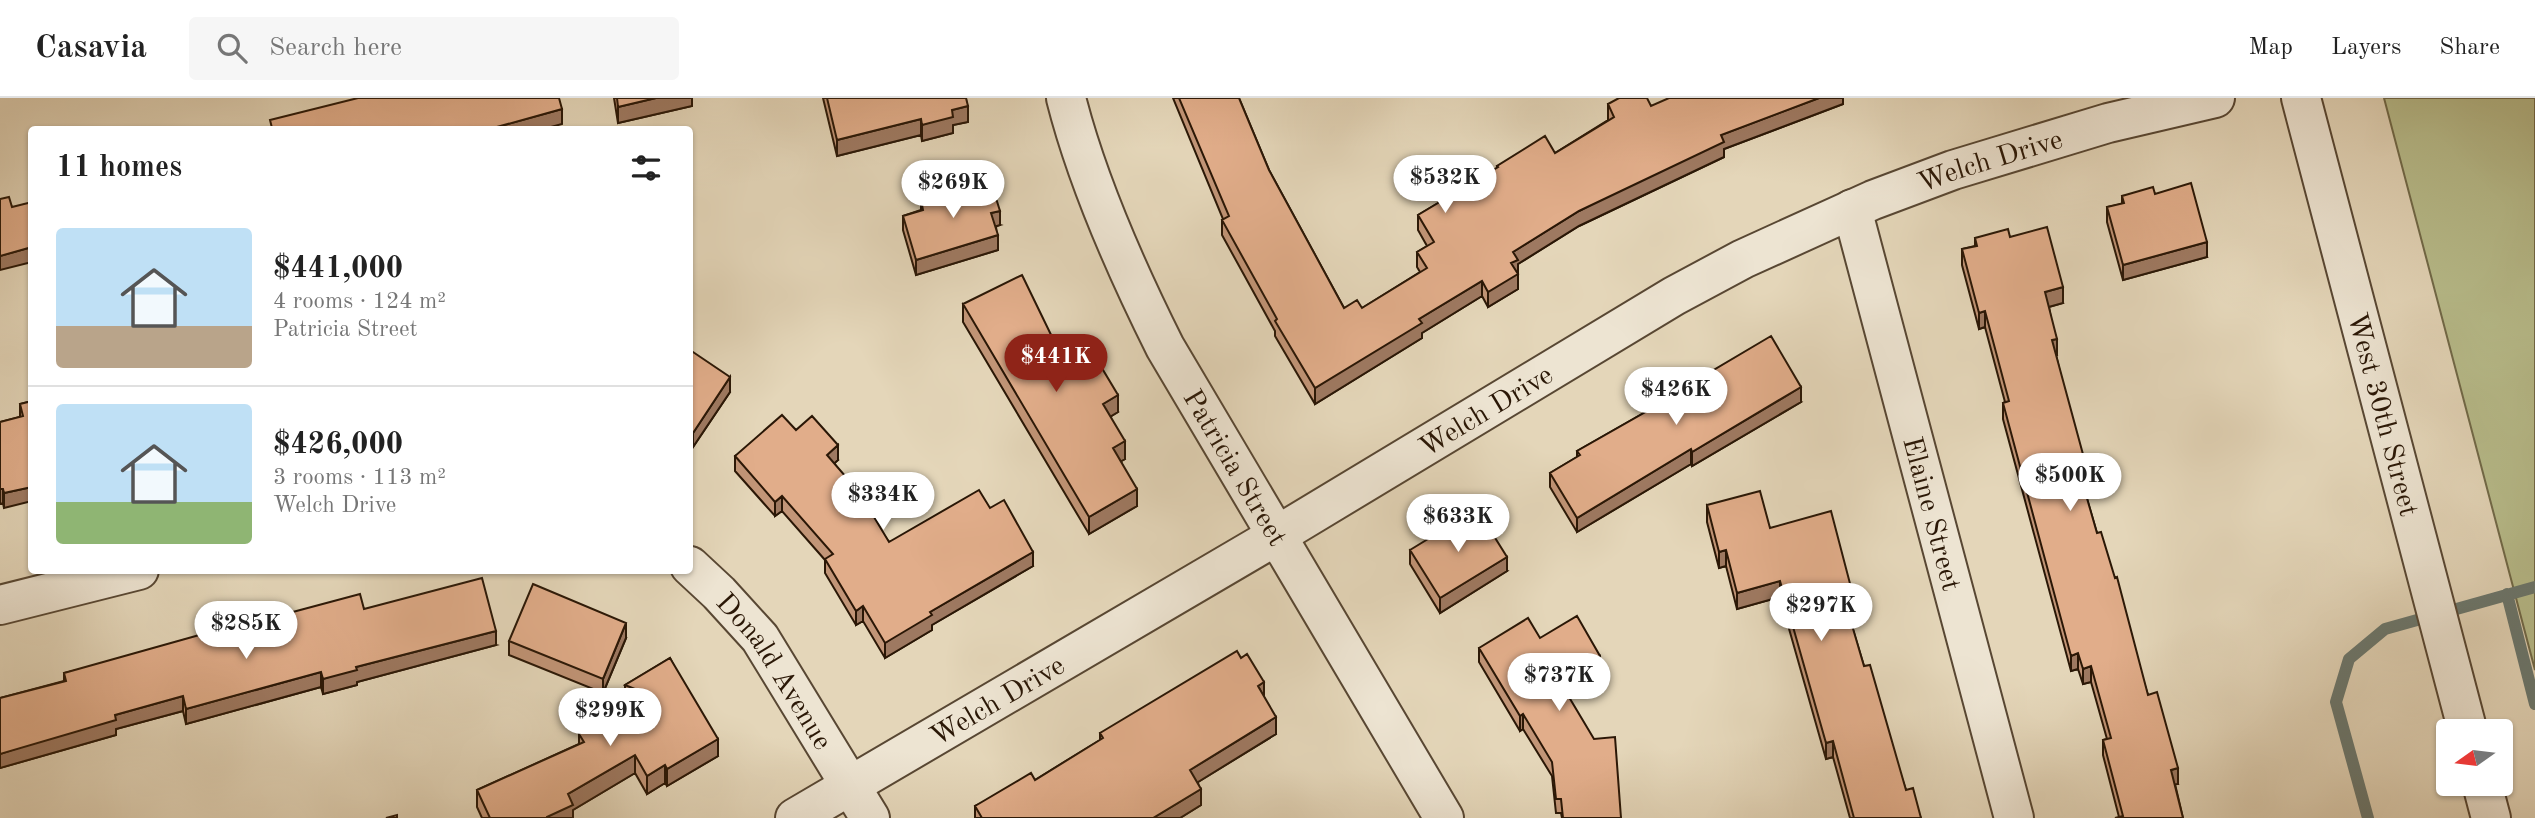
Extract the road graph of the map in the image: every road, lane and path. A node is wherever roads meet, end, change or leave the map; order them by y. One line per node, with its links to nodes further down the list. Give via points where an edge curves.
1 (1066, 98): 5 (street, Patricia Street, via 1085,162 1147,311)
2 (2215, 98): 4 (street, Welch Drive, via 2035,143)
3 (2301, 98): 9 (street, West 30th Street)
4 (1852, 209): 5 (street, Welch Drive, via 1674,296); 15 (street, Elaine Street)
5 (1276, 536): 10 (street, Welch Drive); 14 (street, Patricia Street)
6 (693, 569): 10 (street, Donald Avenue, via 760,638)
7 (124, 574): 8 (street)
8 (0, 606)
9 (2465, 719)
10 (850, 785): 12 (street, Welch Drive); 13 (street, Donald Avenue)
11 (2485, 796): 16 (street)
12 (796, 818)
13 (870, 818)
14 (1444, 818)
15 (2014, 818)
16 (2491, 818)

